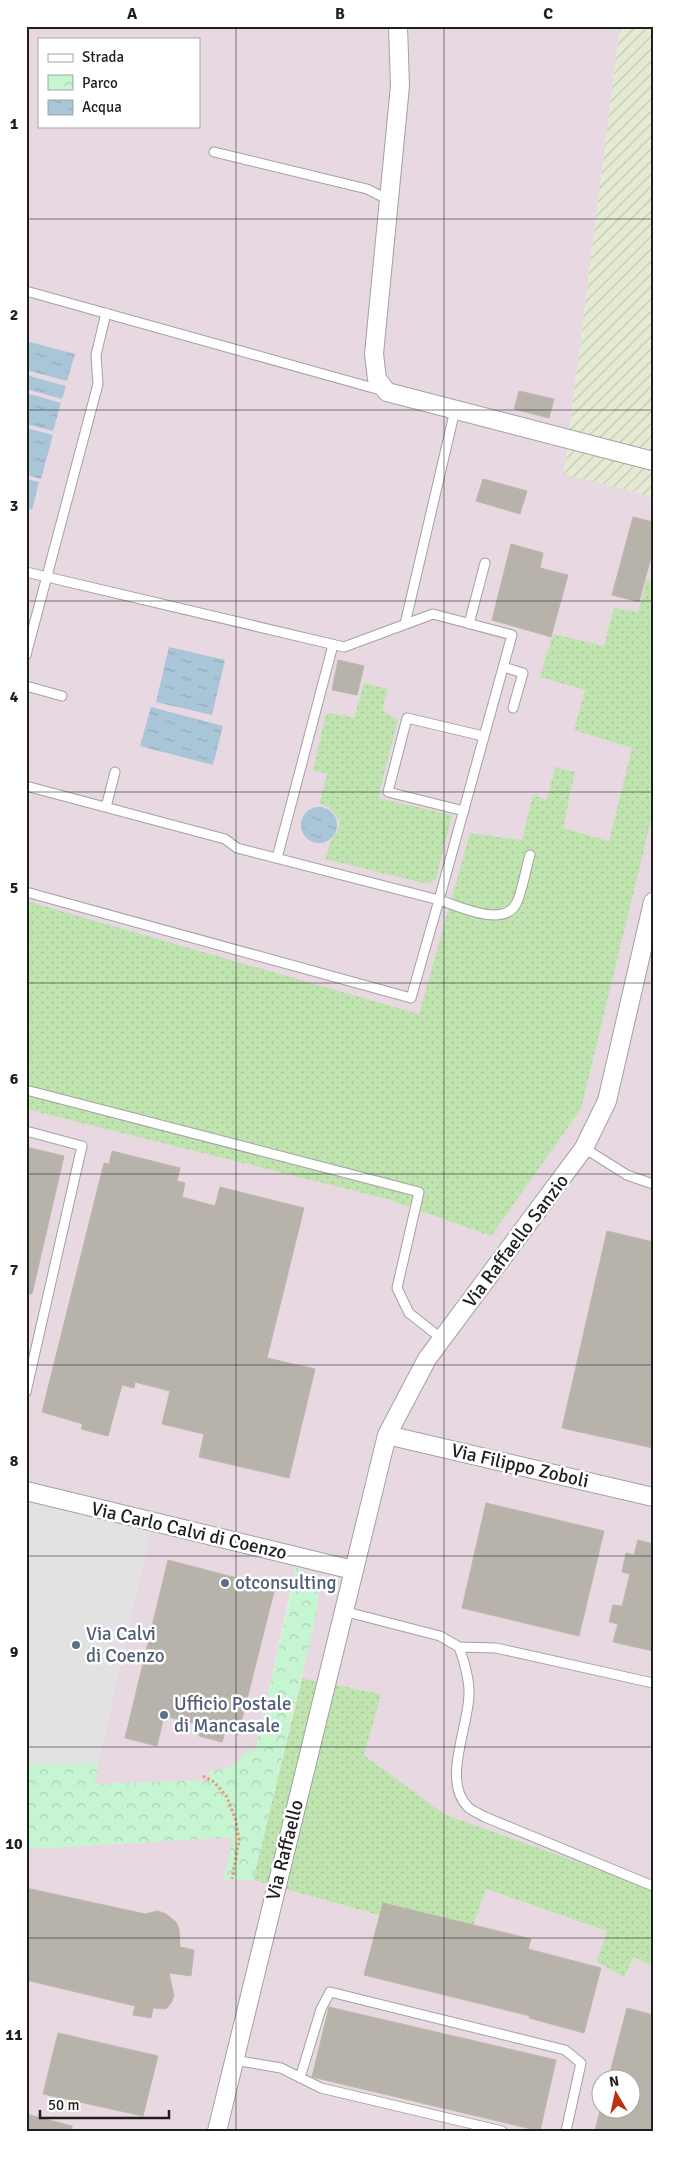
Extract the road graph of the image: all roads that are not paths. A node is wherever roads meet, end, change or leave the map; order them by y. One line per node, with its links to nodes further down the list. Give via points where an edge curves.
1 (398, 26): 3 (street, via 400,86)
2 (214, 152): 3 (lane, via 367,189)
3 (389, 200): 6 (street, via 374,354 377,379)
4 (26, 291): 5 (lane)
5 (106, 313): 6 (lane); 11 (lane, via 96,355 98,384)
6 (387, 392): 7 (street)
7 (455, 410): 8 (street); 12 (lane)
8 (653, 461)
9 (485, 562): 13 (lane)
10 (26, 572): 11 (lane)
11 (47, 577): 14 (lane); 15 (lane)
12 (405, 624): 13 (lane, via 433,614); 14 (lane, via 344,647)
13 (469, 624): 16 (lane, via 512,635)
14 (334, 645): 26 (lane)
15 (26, 655)
16 (503, 667): 19 (lane, via 523,673); 20 (lane)
17 (26, 686): 18 (lane)
18 (62, 696)
19 (514, 708)
20 (483, 736): 24 (lane); 24 (lane, via 406,718 388,792)
21 (114, 772): 23 (lane)
22 (26, 786): 23 (lane)
23 (106, 807): 26 (lane, via 226,839 237,848)
24 (464, 811): 28 (lane)
25 (530, 854): 28 (lane, via 516,904 508,913 497,916)
26 (277, 858): 28 (lane)
27 (26, 892): 28 (lane, via 411,998)
28 (439, 900)
29 (653, 902): 32 (street, Via Raffaello Sanzio, via 607,1101)
30 (26, 1090): 34 (lane, via 419,1192 397,1288 409,1313)
31 (26, 1130): 35 (lane, via 82,1146)
32 (584, 1148): 33 (lane, via 627,1175); 34 (street, Via Raffaello Sanzio)
33 (653, 1184)
34 (442, 1339): 36 (street, Via Raffaello Sanzio, via 427,1360)
35 (26, 1392)
36 (387, 1435): 38 (street, Via Filippo Zoboli); 39 (street, Via Raffaello Sanzio)
37 (26, 1491): 39 (street, Via Carlo Calvi di Coenzo)
38 (653, 1497)
39 (353, 1570): 40 (street, Via Raffaello)
40 (342, 1611): 41 (lane, via 440,1636); 44 (street, Via Raffaello)
41 (459, 1646): 42 (lane, via 496,1648); 43 (lane, via 469,1692 456,1776 457,1791 468,1807 485,1817)
42 (653, 1683)
43 (653, 1886)
44 (234, 2060): 45 (lane, via 281,2068); 46 (street, Via Raffaello)
45 (300, 2078): 47 (lane, via 320,2088); 48 (lane, via 321,2009 330,1992 565,2050 581,2063)
46 (216, 2131)
47 (502, 2131)
48 (566, 2131)

